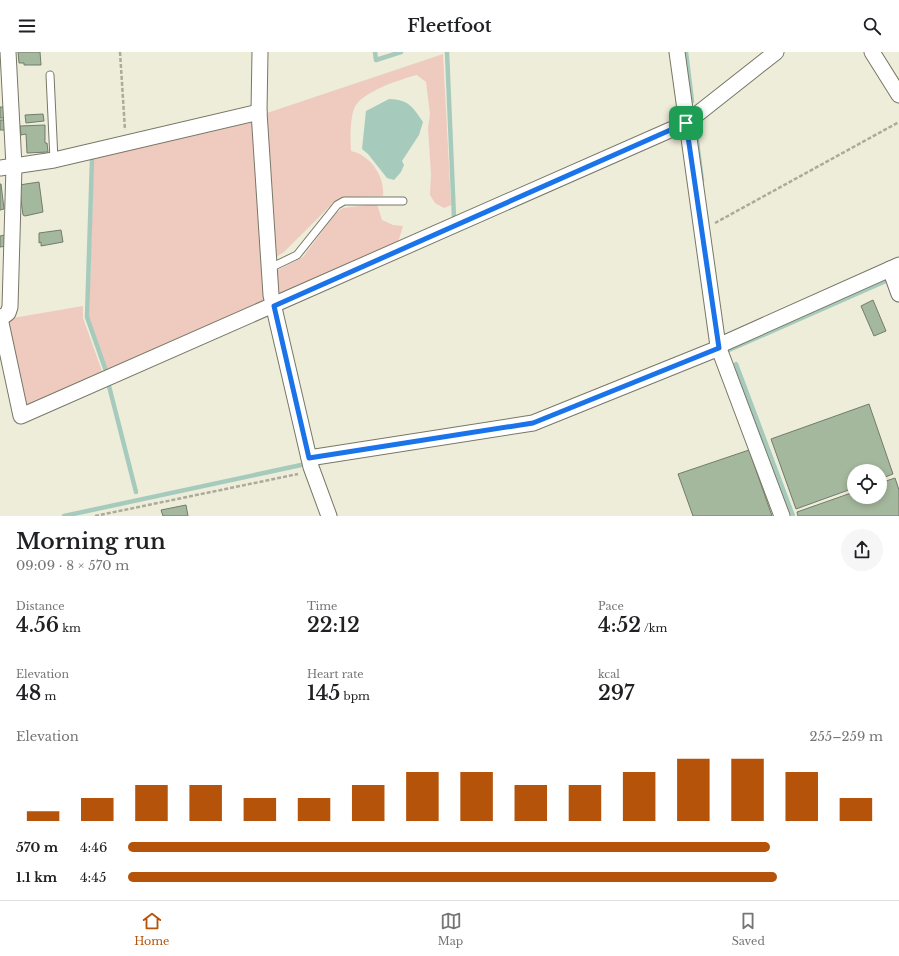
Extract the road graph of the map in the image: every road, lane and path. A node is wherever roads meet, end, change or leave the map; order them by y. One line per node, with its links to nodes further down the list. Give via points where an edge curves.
1 (8, 52): 14 (street)
2 (120, 52): 12 (path)
3 (260, 52): 9 (street)
4 (677, 52): 11 (street)
5 (776, 52): 11 (street)
6 (872, 52): 8 (street)
7 (50, 75): 13 (lane)
8 (899, 95)
9 (259, 112): 12 (street); 18 (street)
10 (899, 122): 16 (path, via 712,225)
11 (686, 123): 16 (street); 20 (street)
12 (126, 142): 13 (street)
13 (54, 160): 14 (street)
14 (7, 167): 21 (street, via 10,307 8,313)
15 (403, 202): 18 (lane, via 344,201 337,205 297,255)
16 (701, 226): 22 (street)
17 (894, 267): 19 (street); 22 (street)
18 (270, 268): 20 (street)
19 (899, 294)
20 (274, 306): 21 (street, via 21,416); 23 (street)
21 (1, 318)
22 (718, 347): 23 (street, via 533,423); 26 (street)
23 (311, 464): 24 (path); 25 (street)
24 (94, 516)
25 (329, 516)
26 (782, 516)

